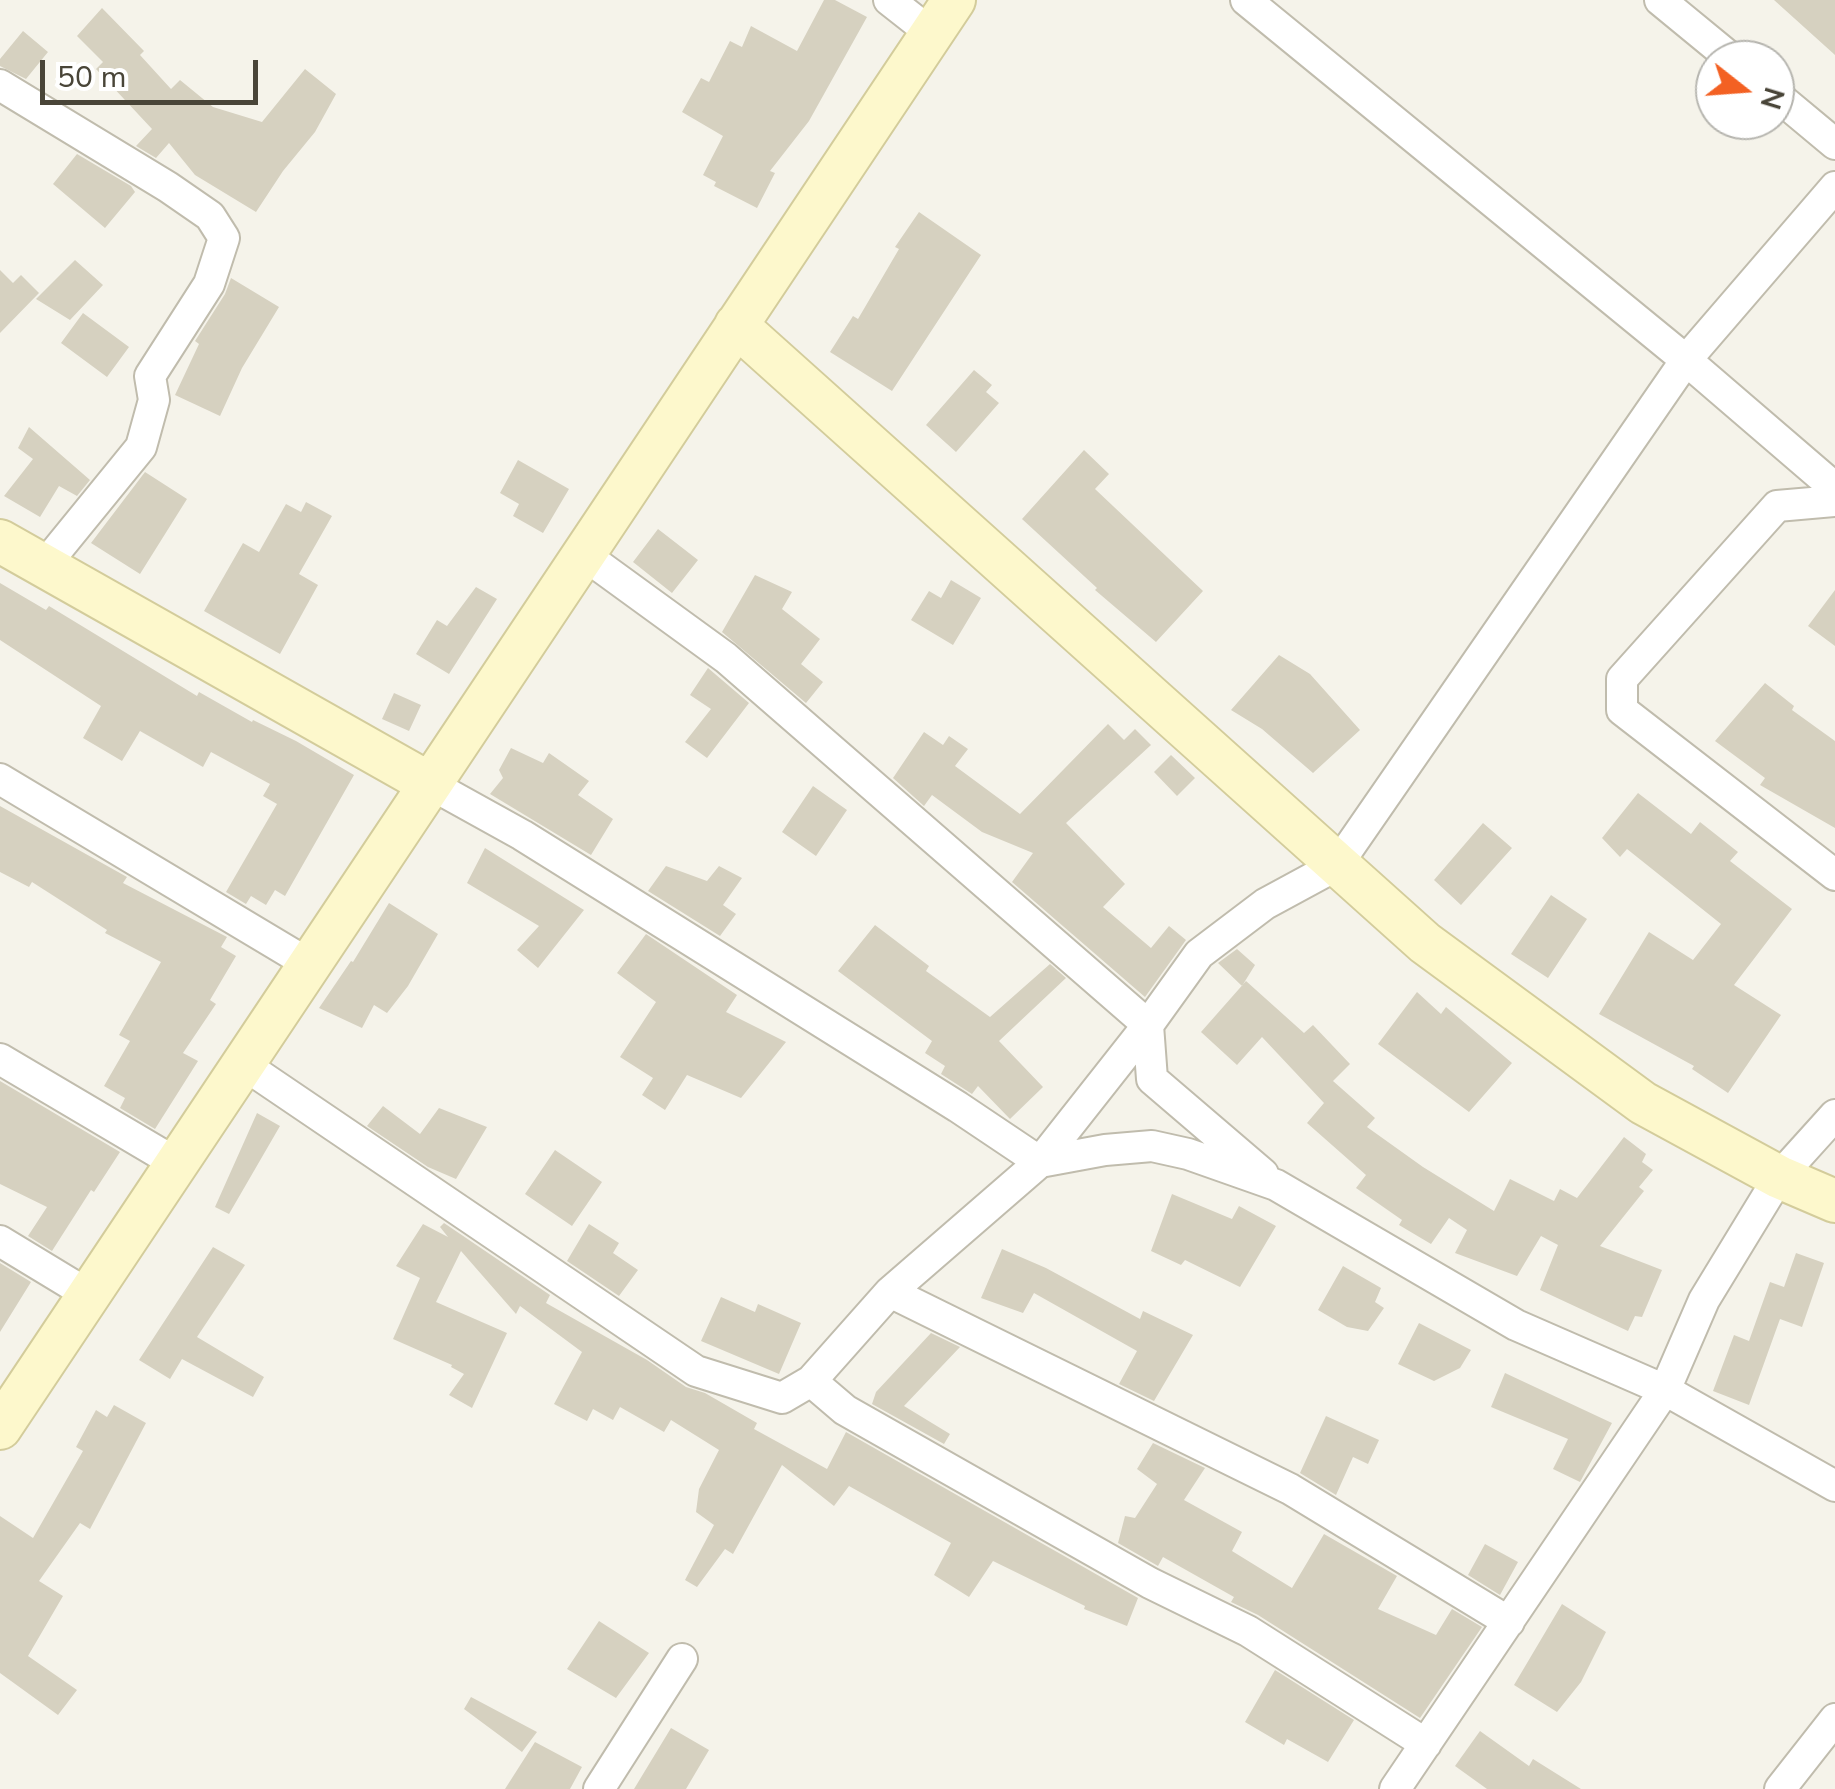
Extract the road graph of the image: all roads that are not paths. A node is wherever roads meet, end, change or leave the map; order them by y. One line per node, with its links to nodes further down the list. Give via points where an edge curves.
1 (889, 0): 4 (street)
2 (1246, 0): 11 (street)
3 (1660, 0): 5 (street)
4 (942, 16): 10 (main road)
5 (1709, 40)
6 (0, 85): 16 (street, via 168,187 210,216 224,238 209,284 150,376 154,400 141,447)
7 (1795, 111): 8 (street)
8 (1835, 144)
9 (1835, 187): 11 (street)
10 (736, 325): 15 (main road); 19 (main road)
11 (1686, 360): 12 (street); 19 (street)
12 (1835, 488)
13 (1835, 501): 20 (street, via 1777,506 1622,678 1622,710)
14 (0, 542): 16 (main road)
15 (583, 554): 18 (main road); 22 (street, via 726,658)
16 (44, 566): 18 (main road)
17 (0, 778): 21 (street)
18 (430, 784): 21 (main road); 26 (street, via 538,845)
19 (1336, 865): 22 (street, via 1265,904 1199,954); 28 (main road, via 1425,944 1643,1103)
20 (1835, 875)
21 (309, 964): 24 (main road)
22 (1148, 1025): 26 (street); 29 (street, via 1152,1079)
23 (0, 1060): 27 (street)
24 (242, 1064): 27 (main road); 34 (street, via 696,1371 782,1398)
25 (1835, 1114): 28 (street)
26 (1040, 1162): 29 (street, via 1152,1146); 32 (street)
27 (176, 1164): 33 (main road)
28 (1779, 1177): 30 (main road); 35 (street, via 1704,1300)
29 (1276, 1185): 35 (street, via 1516,1325)
30 (1835, 1201)
31 (0, 1241): 33 (street)
32 (890, 1292): 34 (street); 38 (street, via 1290,1489)
33 (88, 1295): 36 (main road)
34 (811, 1381): 41 (street, via 845,1410 1248,1630)
35 (1665, 1390): 37 (street); 38 (street)
36 (0, 1428)
37 (1835, 1486)
38 (1509, 1622): 41 (street)
39 (682, 1659): 42 (street)
40 (1835, 1719): 44 (street)
41 (1426, 1744): 43 (street)
42 (599, 1789)
43 (1395, 1789)
44 (1780, 1789)

